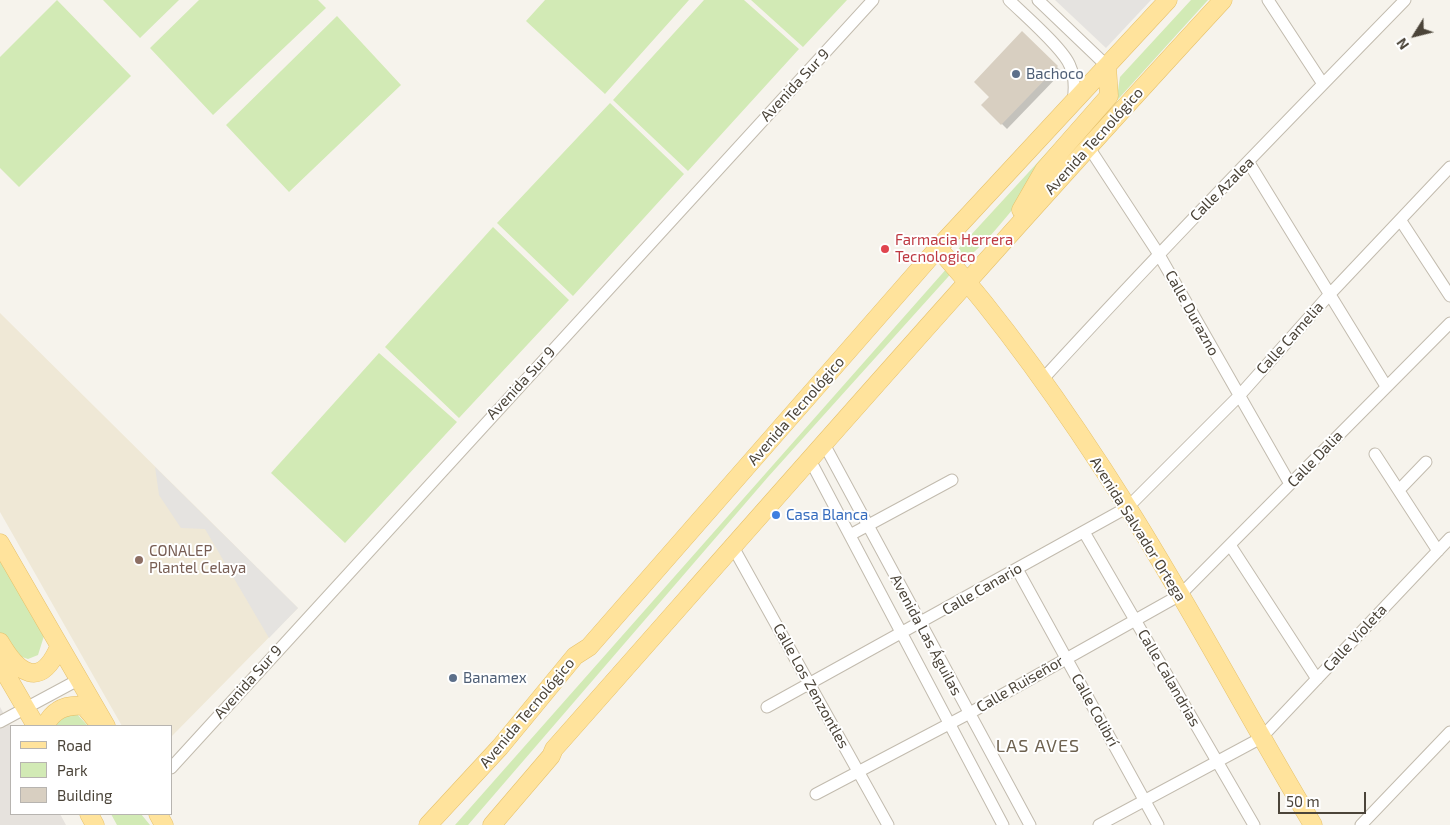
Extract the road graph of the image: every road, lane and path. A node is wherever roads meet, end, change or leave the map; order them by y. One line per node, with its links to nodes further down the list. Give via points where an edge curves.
1 (873, 0): 67 (street, Avenida Sur 9)
2 (1009, 0): 10 (street, via 1070,65 1075,88)
3 (1038, 0): 8 (street)
4 (1168, 0): 8 (main road, Avenida Tecnológico)
5 (1223, 0): 11 (main road, Avenida Tecnológico)
6 (1268, 0): 9 (street)
7 (1405, 0): 9 (street, Calle Azalea)
8 (1107, 66): 10 (main road, Avenida Tecnológico); 15 (main road, via 1109,96 1044,170)
9 (1323, 84): 12 (street, Calle Azalea)
10 (1073, 103): 16 (main road, Avenida Tecnológico)
11 (1088, 146): 15 (main road, Avenida Tecnológico); 17 (street, Calle Durazno)
12 (1249, 163): 17 (street, Calle Azalea); 19 (street)
13 (1450, 167): 14 (street, Calle Camelia)
14 (1400, 221): 19 (street, Calle Camelia); 20 (street)
15 (1004, 241): 18 (main road, Avenida Tecnológico)
16 (938, 248): 18 (main road, Avenida Salvador Ortega); 48 (main road, Avenida Tecnológico)
17 (1158, 253): 22 (street, Calle Azalea); 24 (street, Calle Durazno)
18 (968, 282): 22 (main road, Avenida Salvador Ortega); 25 (main road, Avenida Tecnológico)
19 (1329, 295): 23 (street); 24 (street, Calle Camelia)
20 (1450, 296)
21 (1450, 323): 23 (street, Calle Dalia)
22 (1042, 380): 32 (main road, Avenida Salvador Ortega)
23 (1386, 386): 30 (street, Calle Dalia)
24 (1238, 396): 30 (street, Calle Durazno); 32 (street, Calle Camelia)
25 (824, 444): 27 (main road, Avenida Tecnológico); 33 (street, Avenida Las Águilas)
26 (1375, 454): 31 (street)
27 (810, 460): 35 (street, Avenida Las Águilas); 39 (main road, Avenida Tecnológico)
28 (1426, 462): 31 (street)
29 (952, 480): 33 (street)
30 (1290, 484): 38 (street, Calle Dalia)
31 (1399, 490): 40 (street)
32 (1128, 507): 34 (street, Calle Canario); 42 (main road, Avenida Salvador Ortega)
33 (867, 526): 35 (street); 44 (street, Avenida Las Águilas)
34 (1084, 532): 41 (street, Calle Canario); 43 (street, Calle Calandrias)
35 (850, 535): 45 (street, Avenida Las Águilas)
36 (1450, 538): 40 (street, Calle Violeta)
37 (0, 543): 47 (main road)
38 (1230, 545): 42 (street, Calle Dalia); 51 (street)
39 (733, 547): 53 (street, Calle Los Zenzontles); 65 (main road, Avenida Tecnológico)
40 (1438, 551): 51 (street, Calle Violeta)
41 (1017, 568): 44 (street, Calle Canario); 49 (street, Calle Colibrí)
42 (1180, 595): 43 (street, Calle Ruiseñor); 64 (main road, Avenida Salvador Ortega)
43 (1135, 620): 49 (street, Calle Ruiseñor); 66 (street, Calle Calandrias)
44 (920, 625): 45 (street, Calle Canario); 56 (street, Avenida Las Águilas)
45 (902, 634): 53 (street, Calle Canario); 58 (street, Avenida Las Águilas)
46 (0, 642): 47 (main road, via 17,668 32,672 48,666)
47 (59, 647): 52 (main road)
48 (589, 647): 71 (main road, Avenida Tecnológico, via 575,656 500,747); 72 (main road, via 538,712)
49 (1066, 658): 56 (street, Calle Ruiseñor); 70 (street, Calle Colibrí)
50 (0, 664): 55 (main road)
51 (1317, 679): 64 (street, Calle Violeta)
52 (78, 680): 55 (street); 62 (main road)
53 (810, 684): 54 (street, Calle Canario); 68 (street, Calle Los Zenzontles)
54 (767, 707)
55 (26, 709): 57 (street); 59 (main road)
56 (968, 714): 58 (street, Calle Ruiseñor); 77 (street, Avenida Las Águilas)
57 (0, 722)
58 (951, 723): 68 (street, Calle Ruiseñor); 76 (street, Avenida Las Águilas)
59 (35, 725)
60 (46, 725): 61 (main road, via 60,709 74,705 84,706)
61 (98, 725)
62 (105, 725)
63 (1450, 732): 82 (street)
64 (1260, 738): 66 (street, Calle Violeta); 81 (main road, Avenida Salvador Ortega)
65 (554, 749): 73 (main road); 74 (main road, Avenida Tecnológico)
66 (1218, 762): 70 (street, Calle Violeta); 80 (street, Calle Calandrias)
67 (172, 767)
68 (858, 770): 69 (street, Calle Ruiseñor); 75 (street, Calle Los Zenzontles)
69 (816, 794)
70 (1145, 801): 78 (street, Calle Violeta); 79 (street, Calle Colibrí)
71 (428, 825)
72 (439, 825)
73 (484, 825)
74 (492, 825)
75 (888, 825)
76 (1003, 825)
77 (1030, 825)
78 (1099, 825)
79 (1158, 825)
80 (1254, 825)
81 (1313, 825)
82 (1361, 825)

